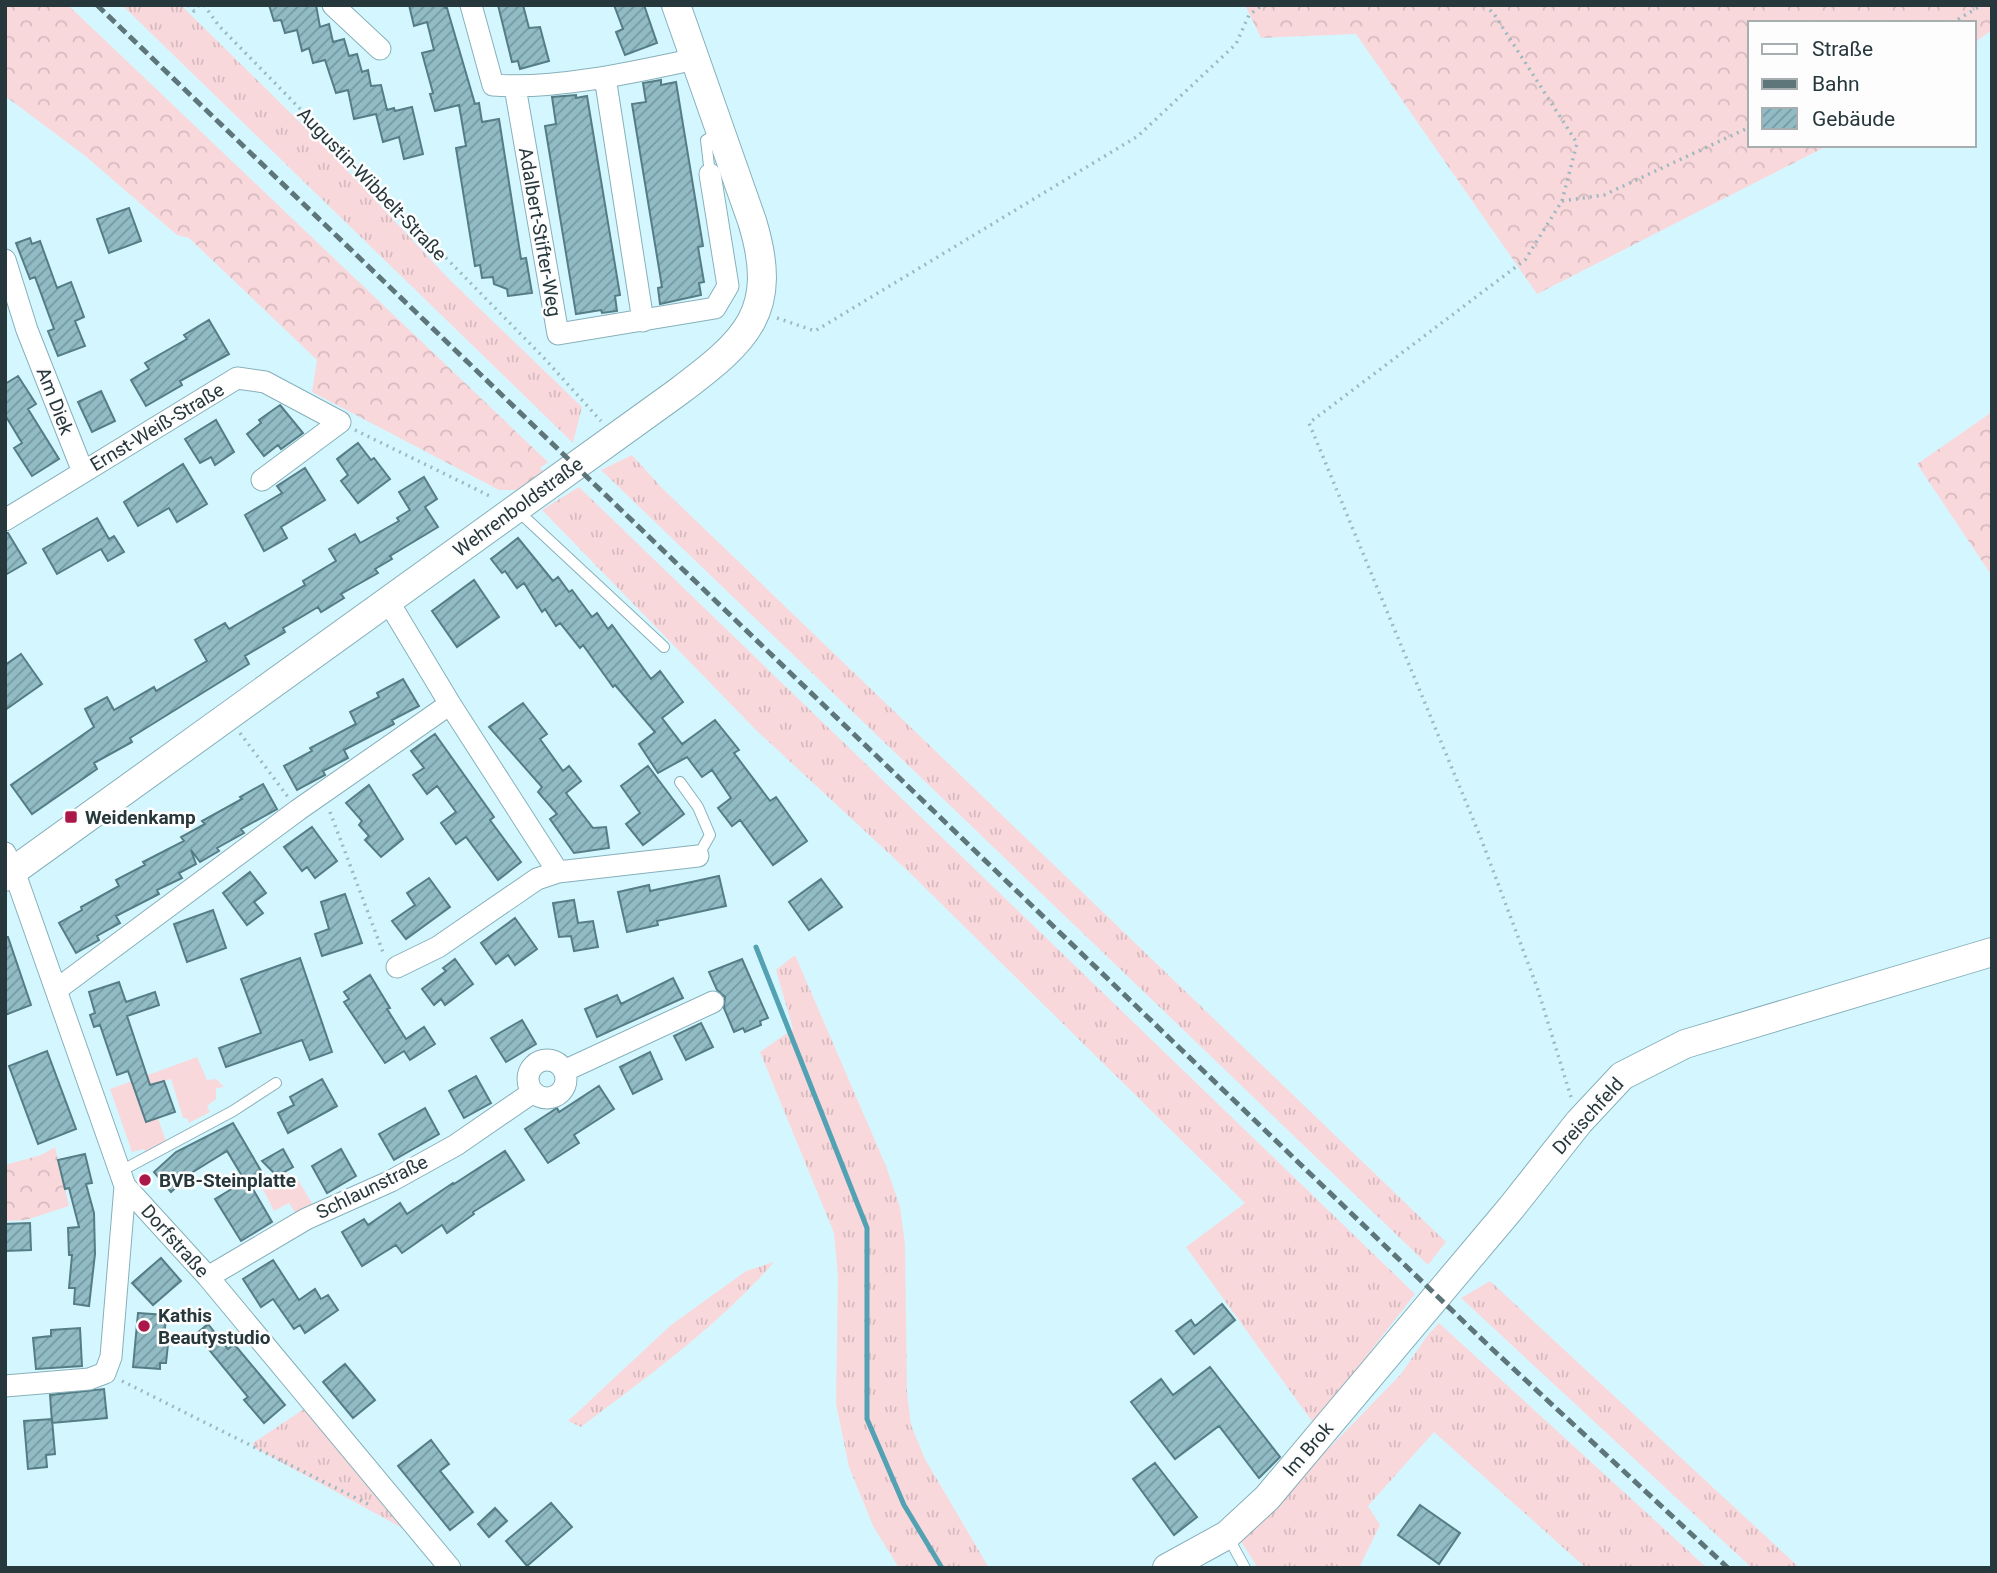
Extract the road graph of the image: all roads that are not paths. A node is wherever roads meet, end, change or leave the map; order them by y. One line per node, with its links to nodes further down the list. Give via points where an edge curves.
1 (332, 5): 4 (street)
2 (471, 5): 7 (street, via 493,85)
3 (676, 5): 5 (street, Wehrenboldstraße)
4 (380, 48)
5 (695, 59): 6 (street); 8 (street, Wehrenboldstraße)
6 (606, 77): 7 (street); 11 (street)
7 (514, 87): 11 (street, Adalbert-Stifter-Weg, via 558,334)
8 (720, 132): 9 (lane, via 706,140); 16 (street, Wehrenboldstraße, via 760,248 762,274 751,325 721,359)
9 (710, 174): 11 (street, Adalbert-Stifter-Weg, via 729,286 715,308)
10 (5, 260): 13 (street, Am Diek)
11 (643, 321)
12 (5, 323): 13 (street)
13 (27, 330): 14 (street, Am Diek)
14 (83, 472): 15 (street, Ernst-Weiß-Straße, via 237,378 265,382 340,422); 17 (street, Ernst-Weiß-Straße)
15 (261, 480)
16 (516, 509): 18 (street, Wehrenboldstraße); 19 (lane)
17 (5, 520)
18 (388, 601): 20 (street); 23 (street, Wehrenboldstraße, via 229,717)
19 (664, 647)
20 (450, 704): 24 (street); 27 (street, via 298,810)
21 (680, 782): 22 (lane, via 710,835)
22 (698, 856): 24 (street)
23 (8, 867): 27 (street, Dorfstraße)
24 (558, 872): 26 (street, via 537,879 438,947)
25 (1992, 952): 34 (street, Dreischfeld, via 1685,1044 1622,1076)
26 (397, 967)
27 (56, 990): 32 (street, Dorfstraße)
28 (713, 1002): 29 (street)
29 (564, 1071): 31 (street, Schlaunstraße, via 565,1084 557,1095 544,1098); 31 (street, via 552,1060 536,1063 528,1077)
30 (276, 1083): 32 (lane)
31 (533, 1092): 33 (street, Schlaunstraße, via 456,1145 391,1181 306,1219)
32 (122, 1179): 33 (street, Dorfstraße); 35 (street, via 111,1357 104,1373)
33 (208, 1277): 37 (street, Dorfstraße)
34 (1384, 1358): 36 (street, Im Brok, via 1267,1498)
35 (5, 1386)
36 (1227, 1535): 38 (street, Im Brok); 39 (lane)
37 (450, 1568)
38 (1167, 1568)
39 (1245, 1568)

